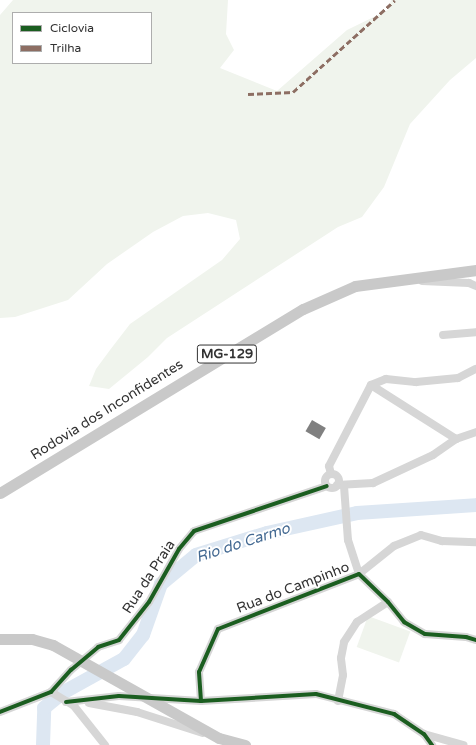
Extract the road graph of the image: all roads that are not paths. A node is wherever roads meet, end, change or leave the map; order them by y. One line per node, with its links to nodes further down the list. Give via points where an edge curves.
1 (476, 270): 2 (main road, Rodovia dos Inconfidentes / MG-129)
2 (387, 280): 3 (street, via 469,283); 13 (main road, Rodovia dos Inconfidentes / MG-129, via 355,286 303,309)
3 (476, 286)
4 (476, 332): 5 (street)
5 (443, 334)
6 (476, 369): 7 (street, via 458,378 416,382 386,379)
7 (371, 385): 9 (street); 10 (street, via 329,466)
8 (476, 432): 9 (street)
9 (456, 439): 12 (street, via 433,455 373,483)
10 (331, 474): 11 (street, via 325,478); 12 (street, via 337,477)
11 (327, 486): 12 (street, Rua da Praia); 19 (street, Rua da Praia, via 194,531 179,548 149,602 119,640 98,647 71,670)
12 (341, 486): 15 (street, via 347,500 348,540)
13 (0, 493)
14 (476, 542): 15 (street, via 442,541 420,535 394,546)
15 (359, 574): 16 (street, Rua do Campinho); 21 (street, Rua do Campinho, via 218,629 199,672)
16 (388, 602): 18 (street, Rua do Campinho, via 404,622 425,634); 23 (street, via 357,622 344,642 341,658 343,675)
17 (0, 639): 26 (main road, bridge, via 32,639 53,645)
18 (476, 640)
19 (51, 692): 22 (street); 24 (street)
20 (81, 701): 21 (street, via 119,696); 22 (street); 26 (street, via 137,712)
21 (201, 701): 23 (street, via 316,694)
22 (66, 702): 27 (street, via 74,706)
23 (338, 702): 25 (street, via 394,714)
24 (0, 712)
25 (424, 734): 29 (street); 30 (street)
26 (219, 738): 28 (main road)
27 (105, 745)
28 (245, 745)
29 (432, 745)
30 (462, 745)

